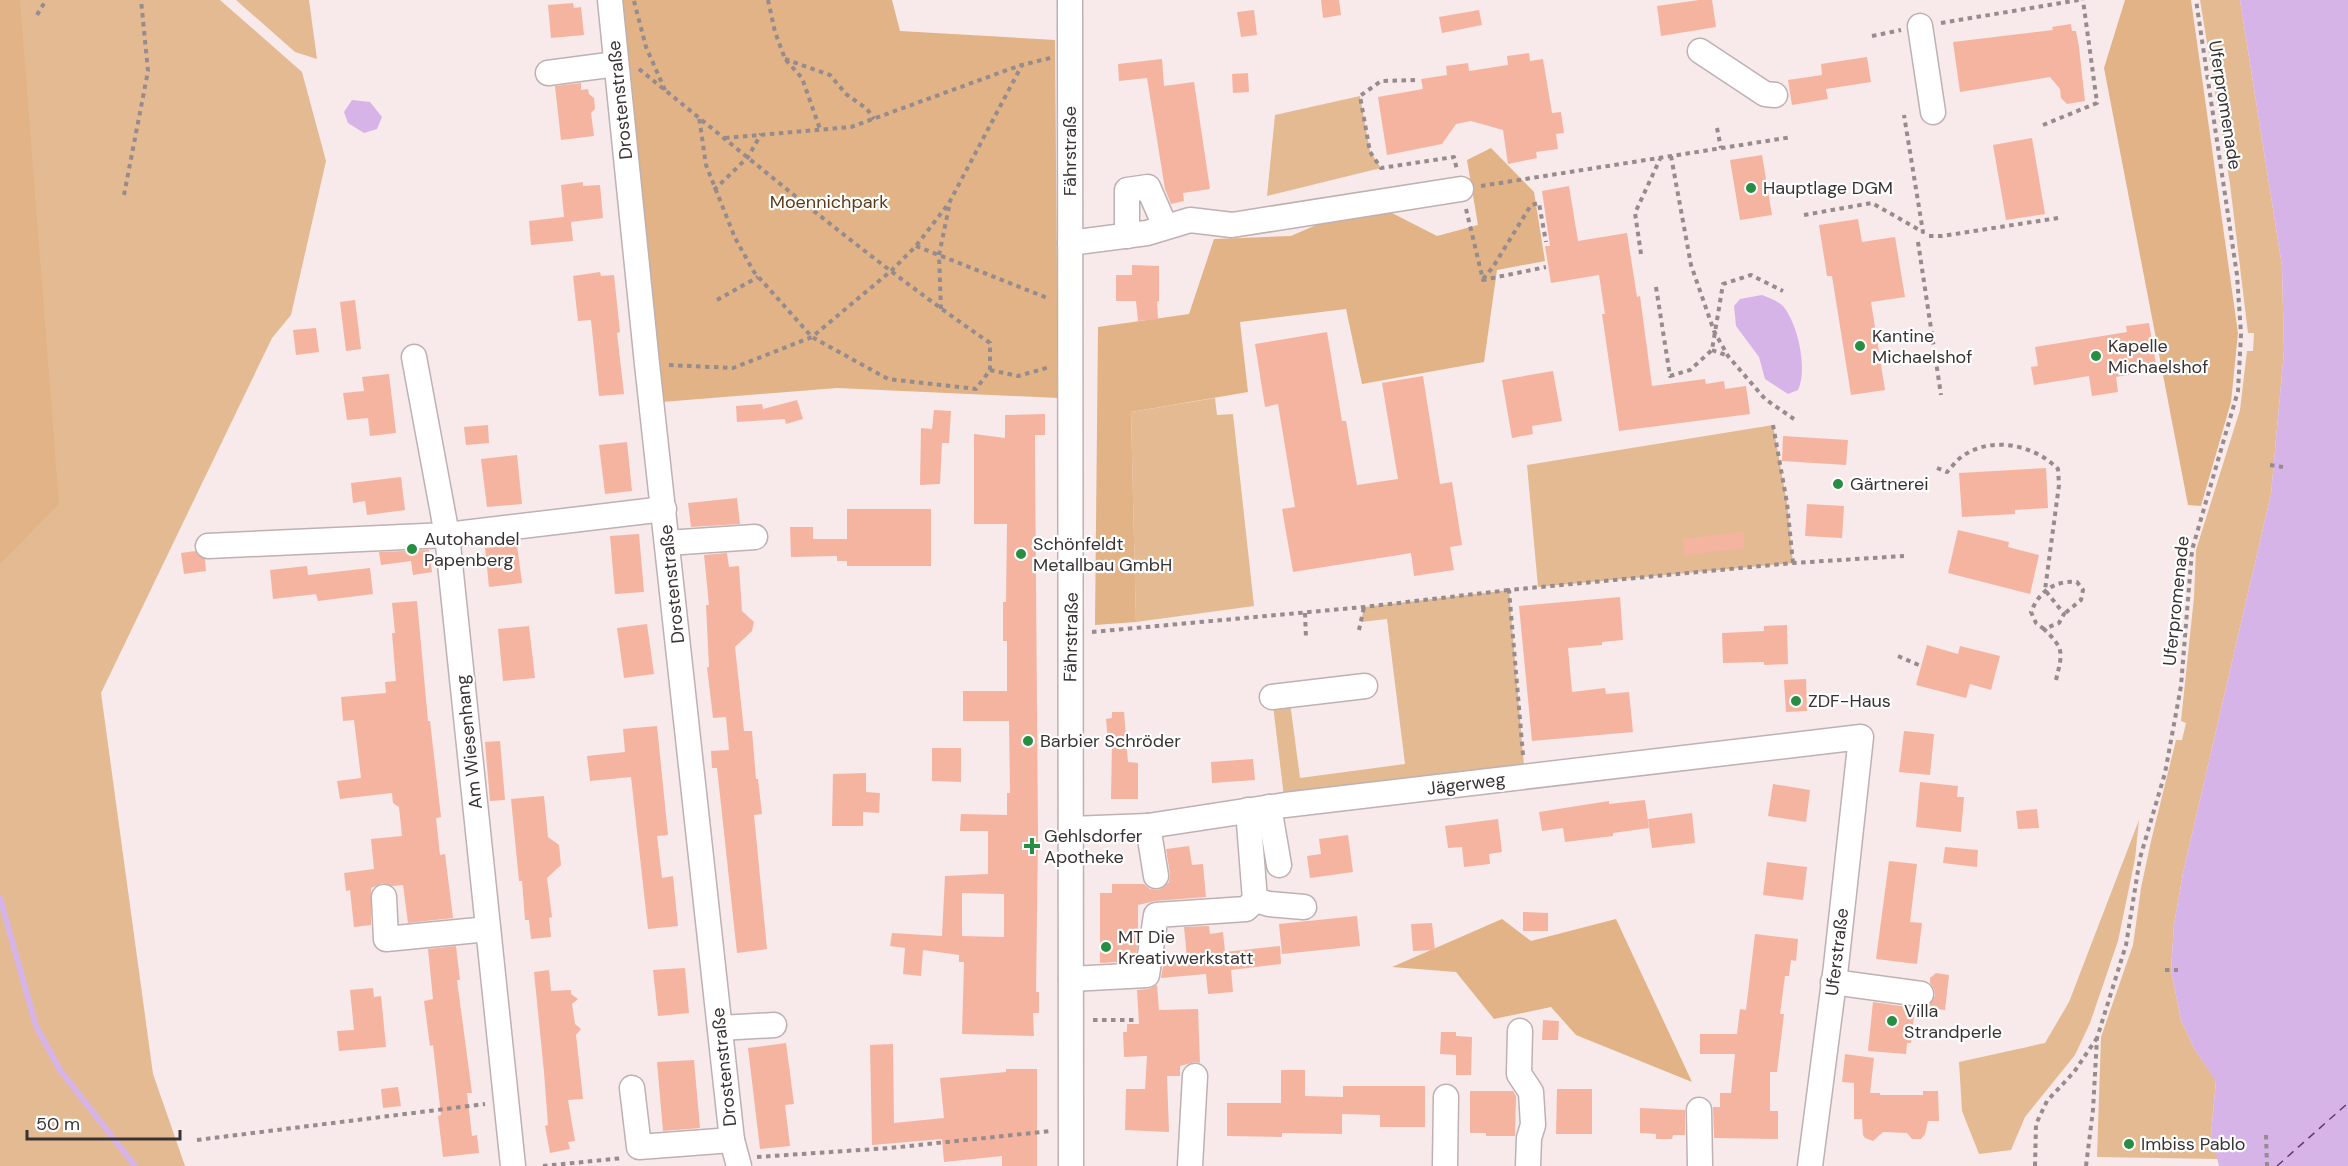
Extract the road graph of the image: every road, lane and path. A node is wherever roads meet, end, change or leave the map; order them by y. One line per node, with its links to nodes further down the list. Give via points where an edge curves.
1 (46, 0): 9 (path)
2 (141, 0): 36 (path, via 148,71)
3 (610, 0): 16 (street, Drostenstraße)
4 (634, 0): 18 (path, via 646,47)
5 (768, 0): 14 (path, via 774,32)
6 (1070, 0): 13 (street, Fährstraße)
7 (2081, 0): 10 (path); 24 (path, via 2097,103)
8 (2196, 0): 113 (path, Uferpromenade, via 2237,275 2241,334 2238,391 2192,550 2181,686 2165,773 2140,858 2126,945)
9 (37, 15)
10 (1920, 26): 11 (path); 20 (street)
11 (1872, 36)
12 (1700, 51): 19 (street, via 1765,93)
13 (1070, 58): 15 (path, via 1055,57); 45 (street, Fährstraße)
14 (785, 59): 23 (path, via 830,75); 25 (path, via 802,78)
15 (1022, 65): 23 (path); 37 (path)
16 (627, 66): 17 (street); 18 (path); 62 (street, Drostenstraße)
17 (548, 73)
18 (665, 90): 22 (path)
19 (1775, 95)
20 (1933, 112)
21 (1904, 115): 38 (path, via 1923,232 1872,203)
22 (699, 117): 29 (path); 35 (path)
23 (874, 119): 25 (path, via 851,127)
24 (2043, 125)
25 (820, 129): 27 (path)
26 (1717, 129): 30 (path)
27 (761, 135): 29 (path); 32 (path)
28 (1792, 137): 30 (path)
29 (725, 138): 32 (path)
30 (1721, 148): 31 (path)
31 (1671, 156): 33 (path); 57 (path, via 1691,265)
32 (748, 157): 35 (path); 49 (path)
33 (1661, 158): 34 (path); 47 (path, via 1635,213)
34 (1461, 189): 40 (street, via 1232,225 1190,220)
35 (714, 190): 50 (path)
36 (124, 195)
37 (950, 203): 46 (path); 48 (path)
38 (1804, 215)
39 (2058, 218): 42 (path)
40 (1165, 226): 41 (street); 41 (street, via 1148,187 1127,190)
41 (1127, 236): 45 (street)
42 (1929, 236)
43 (1546, 242): 51 (path, via 1539,203 1531,205)
44 (1918, 242): 65 (path)
45 (1070, 243): 55 (street, Fährstraße)
46 (916, 246): 48 (path); 49 (path)
47 (1641, 254)
48 (939, 255): 55 (path, via 1057,302); 56 (path)
49 (891, 271): 56 (path); 58 (path)
50 (758, 277): 54 (path); 58 (path)
51 (1483, 280)
52 (1656, 287): 59 (path, via 1670,376 1690,370)
53 (1783, 291): 57 (path, via 1751,275 1723,284)
54 (717, 300)
55 (1071, 303): 63 (street, Fährstraße)
56 (941, 309): 64 (path, via 990,343)
57 (1714, 331): 59 (path); 60 (path)
58 (812, 337): 62 (path, via 733,368); 64 (path, via 888,379 976,389)
59 (1712, 350): 60 (path)
60 (1728, 356): 66 (path, via 1765,399)
61 (414, 357): 72 (street, Am Wiesenhang)
62 (647, 364): 71 (street, Drostenstraße)
63 (1071, 365): 64 (path, via 1018,376); 85 (street, Fährstraße)
64 (990, 370)
65 (1941, 395)
66 (1794, 419)
67 (1773, 425): 77 (path)
68 (2270, 465): 69 (path)
69 (2283, 467)
70 (1937, 468): 79 (path, via 1947,472 1960,458 1977,449 2004,445 2026,448 2047,457 2058,469)
71 (664, 509): 72 (street); 74 (street, Drostenstraße)
72 (447, 535): 75 (street); 102 (street, Am Wiesenhang)
73 (755, 537): 74 (street)
74 (668, 543): 111 (street, Drostenstraße)
75 (208, 546)
76 (1904, 556): 77 (path)
77 (1793, 563): 78 (path)
78 (1509, 590): 80 (path); 93 (path)
79 (2046, 590): 82 (path); 82 (path, via 2067,581 2077,582 2083,590 2081,600); 83 (path, via 2031,612)
80 (1364, 607): 81 (path); 84 (path)
81 (1305, 613): 85 (path); 86 (path)
82 (2064, 614): 83 (path, via 2059,623)
83 (2044, 629): 89 (path, via 2060,645)
84 (1359, 630)
85 (1071, 633): 96 (street, Fährstraße)
86 (1306, 638)
87 (1898, 656): 88 (path)
88 (1921, 666)
89 (2056, 680)
90 (1365, 686): 91 (street)
91 (1272, 697)
92 (1861, 737): 93 (street, Jägerweg); 105 (street, Uferstraße)
93 (1525, 777): 94 (street, Jägerweg)
94 (1258, 808): 95 (street, Jägerweg); 97 (street); 100 (street)
95 (1148, 826): 96 (street, Jägerweg); 98 (street)
96 (1071, 829): 106 (street, Fährstraße)
97 (1279, 865)
98 (1156, 876)
99 (384, 897): 102 (street, via 386,939)
100 (1255, 900): 101 (street); 106 (street, via 1246,909 1156,915 1147,975)
101 (1304, 907)
102 (488, 929): 117 (street, Am Wiesenhang)
103 (2165, 970): 104 (path)
104 (2178, 970)
105 (1835, 974): 107 (street); 129 (street, Uferstraße)
106 (1071, 979): 119 (street, Fährstraße)
107 (1920, 986)
108 (1091, 1020): 109 (path)
109 (1134, 1020)
110 (774, 1025): 111 (street)
111 (720, 1028): 122 (street, Drostenstraße)
112 (1520, 1031): 127 (street, via 1519,1074 1531,1092 1533,1125)
113 (2097, 1038): 130 (path, via 2074,1072 2047,1101 2036,1124); 131 (path, Uferpromenade)
114 (1195, 1076): 125 (street)
115 (632, 1088): 122 (street, via 639,1148)
116 (1446, 1097): 126 (street)
117 (506, 1102): 121 (path); 123 (street, Am Wiesenhang)
118 (1699, 1110): 128 (street)
119 (1070, 1129): 122 (path, via 890,1148); 124 (street, Fährstraße)
120 (2266, 1135): 132 (path)
121 (196, 1140)
122 (735, 1155)
123 (513, 1166)
124 (1071, 1166)
125 (1190, 1166)
126 (1445, 1166)
127 (1528, 1166)
128 (1700, 1166)
129 (1810, 1166)
130 (2035, 1166)
131 (2086, 1166)
132 (2267, 1166)

